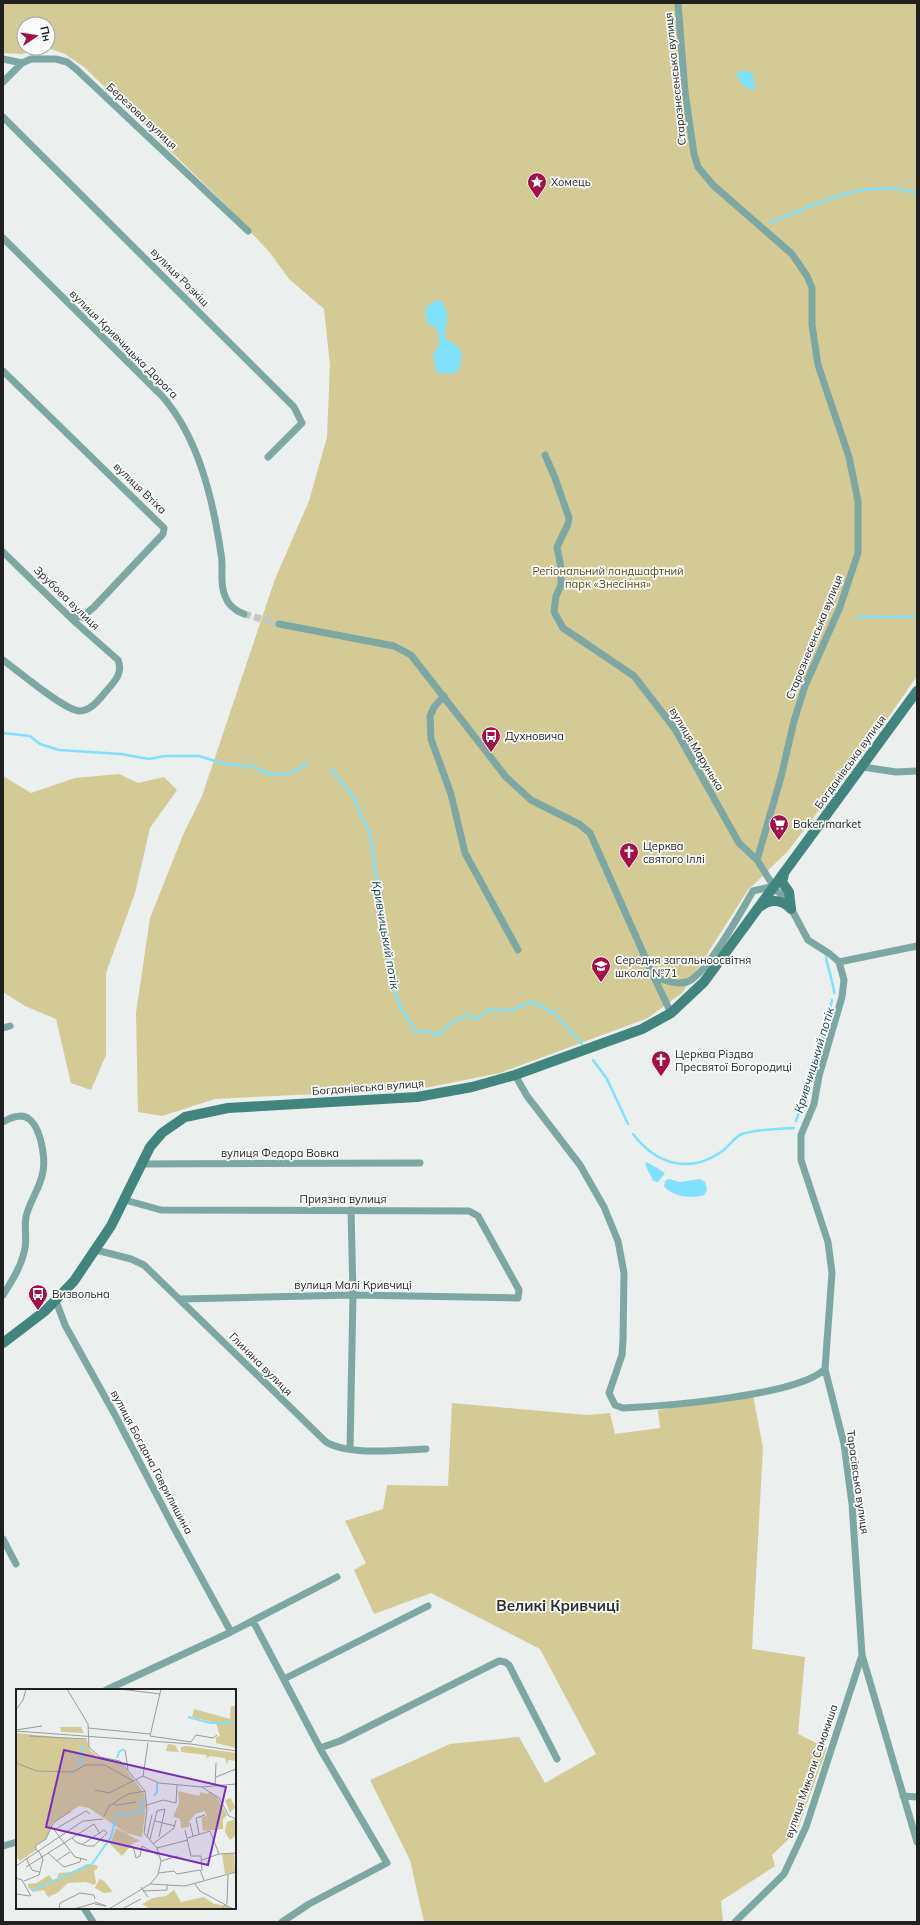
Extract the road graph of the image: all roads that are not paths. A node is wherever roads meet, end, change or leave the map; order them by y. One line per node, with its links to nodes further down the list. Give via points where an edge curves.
1 (678, 3): 20 (street, Старознесенська вулиця, via 685,92 698,167 713,185 792,254 807,276 812,288 812,325 818,365 849,457 858,501 858,553 840,608 805,686)
2 (3, 59): 3 (street, Березова вулиця)
3 (22, 63): 4 (street); 6 (street, Березова вулиця, via 31,59 56,59 67,62)
4 (3, 82)
5 (3, 117): 10 (street, вулиця Розкіш, via 294,407 302,422)
6 (248, 231)
7 (3, 238): 12 (street, вулиця Кривчицька Дорога, via 162,396 179,418 195,451 212,509 222,556 224,595 233,607)
8 (3, 371): 13 (street, вулиця Втіха, via 164,528 162,534 94,607 82,617)
9 (545, 455): 20 (street, вулиця Марунька, via 569,518 557,547 561,585 556,596 554,612 563,628 610,658 639,682 675,729 739,843)
10 (268, 457)
11 (3, 552): 13 (street, Зрубова вулиця)
12 (244, 614)
13 (69, 616): 15 (street, Зрубова вулиця, via 118,660 119,673 95,704 80,711 71,709)
14 (279, 624): 17 (street, via 404,650 418,663)
15 (3, 660)
16 (917, 691): 18 (main road, Богданівська вулиця)
17 (444, 696): 26 (street, via 430,716 431,739 451,794 465,853); 28 (street, via 506,777 531,800 579,824 590,833)
18 (863, 767): 19 (street, via 896,772); 21 (main road, Богданівська вулиця)
19 (917, 771)
20 (756, 860): 22 (street)
21 (785, 872): 22 (main road, Богданівська вулиця); 24 (main road, via 782,882 789,892)
22 (774, 886): 23 (main road, Богданівська вулиця); 24 (street); 28 (street, via 753,891 708,964 694,978 688,982 667,982)
23 (759, 907): 24 (main road, via 766,902 774,901 786,904); 29 (main road, Богданівська вулиця, via 704,982)
24 (791, 909): 27 (street, via 808,940)
25 (917, 946): 27 (street)
26 (518, 950)
27 (839, 962): 43 (street, Тарасівська вулиця, via 844,980 842,997 819,1076 814,1104 801,1135 802,1160 828,1242 832,1273)
28 (652, 974): 29 (street)
29 (672, 1013): 30 (main road, Богданівська вулиця, via 642,1029)
30 (515, 1075): 33 (main road, Богданівська вулиця, via 472,1087 417,1097 228,1108 203,1112 185,1118 162,1133); 43 (street, via 527,1096 580,1165 604,1207 618,1241 624,1273 623,1340 622,1355 609,1393 615,1405 623,1408 688,1404 766,1391 814,1378)
31 (3, 1122): 38 (street, via 21,1116 27,1118 33,1124 43,1148 44,1160 43,1172 26,1216 25,1249 15,1278)
32 (420, 1163): 33 (street, вулиця Федора Вовка)
33 (140, 1164): 34 (main road, Богданівська вулиця)
34 (125, 1200): 35 (street, Приязна вулиця, via 161,1210); 36 (main road, Богданівська вулиця)
35 (351, 1210): 37 (street, Приязна вулиця, via 469,1211 478,1216); 39 (street)
36 (96, 1250): 40 (street, Глиняна вулиця, via 144,1265); 41 (main road, Богданівська вулиця)
37 (519, 1290): 39 (street, вулиця Малі Кривчиці, via 518,1298)
38 (3, 1295)
39 (353, 1295): 40 (street, вулиця Малі Кривчиці); 45 (street)
40 (180, 1299): 45 (street, Глиняна вулиця, via 326,1442 334,1447)
41 (56, 1301): 42 (main road, Богданівська вулиця); 51 (street, вулиця Богдана Гаврилишина, via 65,1325)
42 (3, 1343)
43 (825, 1369): 52 (street, Тарасівська вулиця, via 844,1444 852,1504)
44 (426, 1448): 45 (street, Глиняна вулиця)
45 (350, 1449)
46 (3, 1539): 47 (street)
47 (16, 1564)
48 (337, 1577): 50 (street)
49 (428, 1606): 53 (street)
50 (253, 1621): 51 (street); 53 (street)
51 (231, 1632): 54 (street)
52 (862, 1655): 57 (street, Тарасівська вулиця); 65 (street, вулиця Миколи Самокиша, via 806,1827 784,1874)
53 (284, 1679): 55 (street)
54 (108, 1689)
55 (320, 1748): 56 (street, via 340,1741 499,1661 509,1665); 64 (street, via 387,1863 309,1904)
56 (557, 1759)
57 (903, 1796): 58 (street); 60 (street, Тарасівська вулиця)
58 (917, 1797)
59 (16, 1842): 61 (street)
60 (917, 1842)
61 (3, 1846)
62 (85, 1909): 63 (street)
63 (93, 1922)
64 (282, 1922)
65 (735, 1922)

